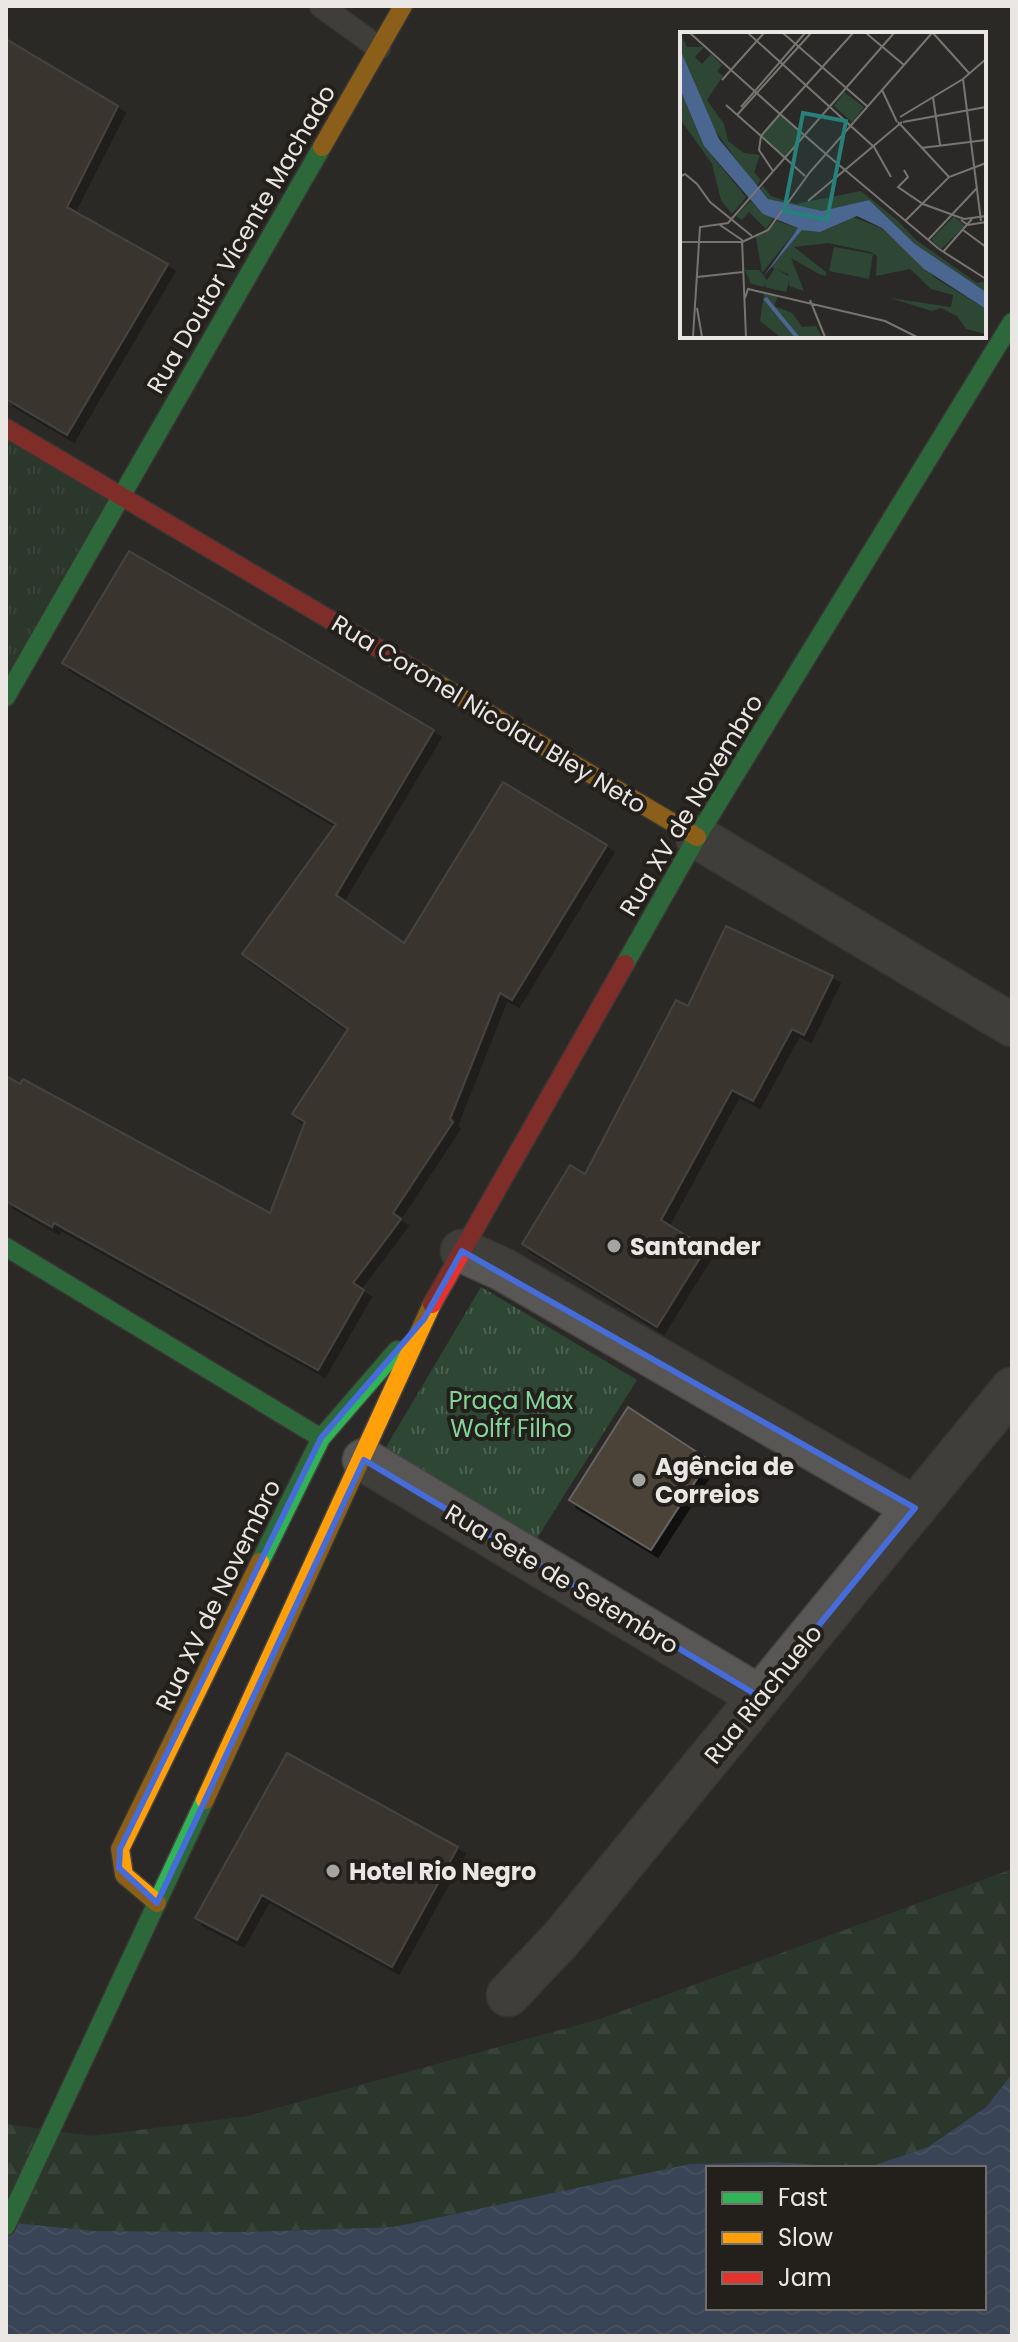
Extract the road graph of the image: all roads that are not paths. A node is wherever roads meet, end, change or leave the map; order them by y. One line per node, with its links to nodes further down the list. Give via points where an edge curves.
1 (321, 6): 3 (lane)
2 (403, 6): 3 (main road, Rua Doutor Vicente Machado)
3 (379, 48): 6 (main road, Rua Doutor Vicente Machado)
4 (1012, 322): 8 (main road, Rua XV de Novembro)
5 (6, 428): 6 (main road, Rua Coronel Nicolau Bley Neto)
6 (120, 496): 7 (main road, Rua Doutor Vicente Machado); 8 (main road, Rua Coronel Nicolau Bley Neto)
7 (6, 697)
8 (697, 837): 9 (street, Rua Coronel Nicolau Bley Neto); 11 (main road, Rua XV de Novembro)
9 (1012, 1025)
10 (6, 1247): 14 (main road)
11 (462, 1251): 12 (main road, Rua XV de Novembro); 16 (street, via 502,1269)
12 (424, 1319): 14 (main road, Rua XV de Novembro); 15 (main road, Rua XV de Novembro)
13 (1012, 1389): 16 (street, Rua Riachuelo)
14 (321, 1438): 18 (main road, Rua XV de Novembro, via 120,1849 123,1877)
15 (364, 1460): 17 (street, Rua Sete de Setembro); 18 (main road, Rua XV de Novembro)
16 (915, 1508): 17 (street, Rua Riachuelo)
17 (760, 1697): 19 (street, Rua Riachuelo, via 562,1938)
18 (157, 1903): 20 (main road, Rua XV de Novembro)
19 (508, 1995)
20 (6, 2226)

